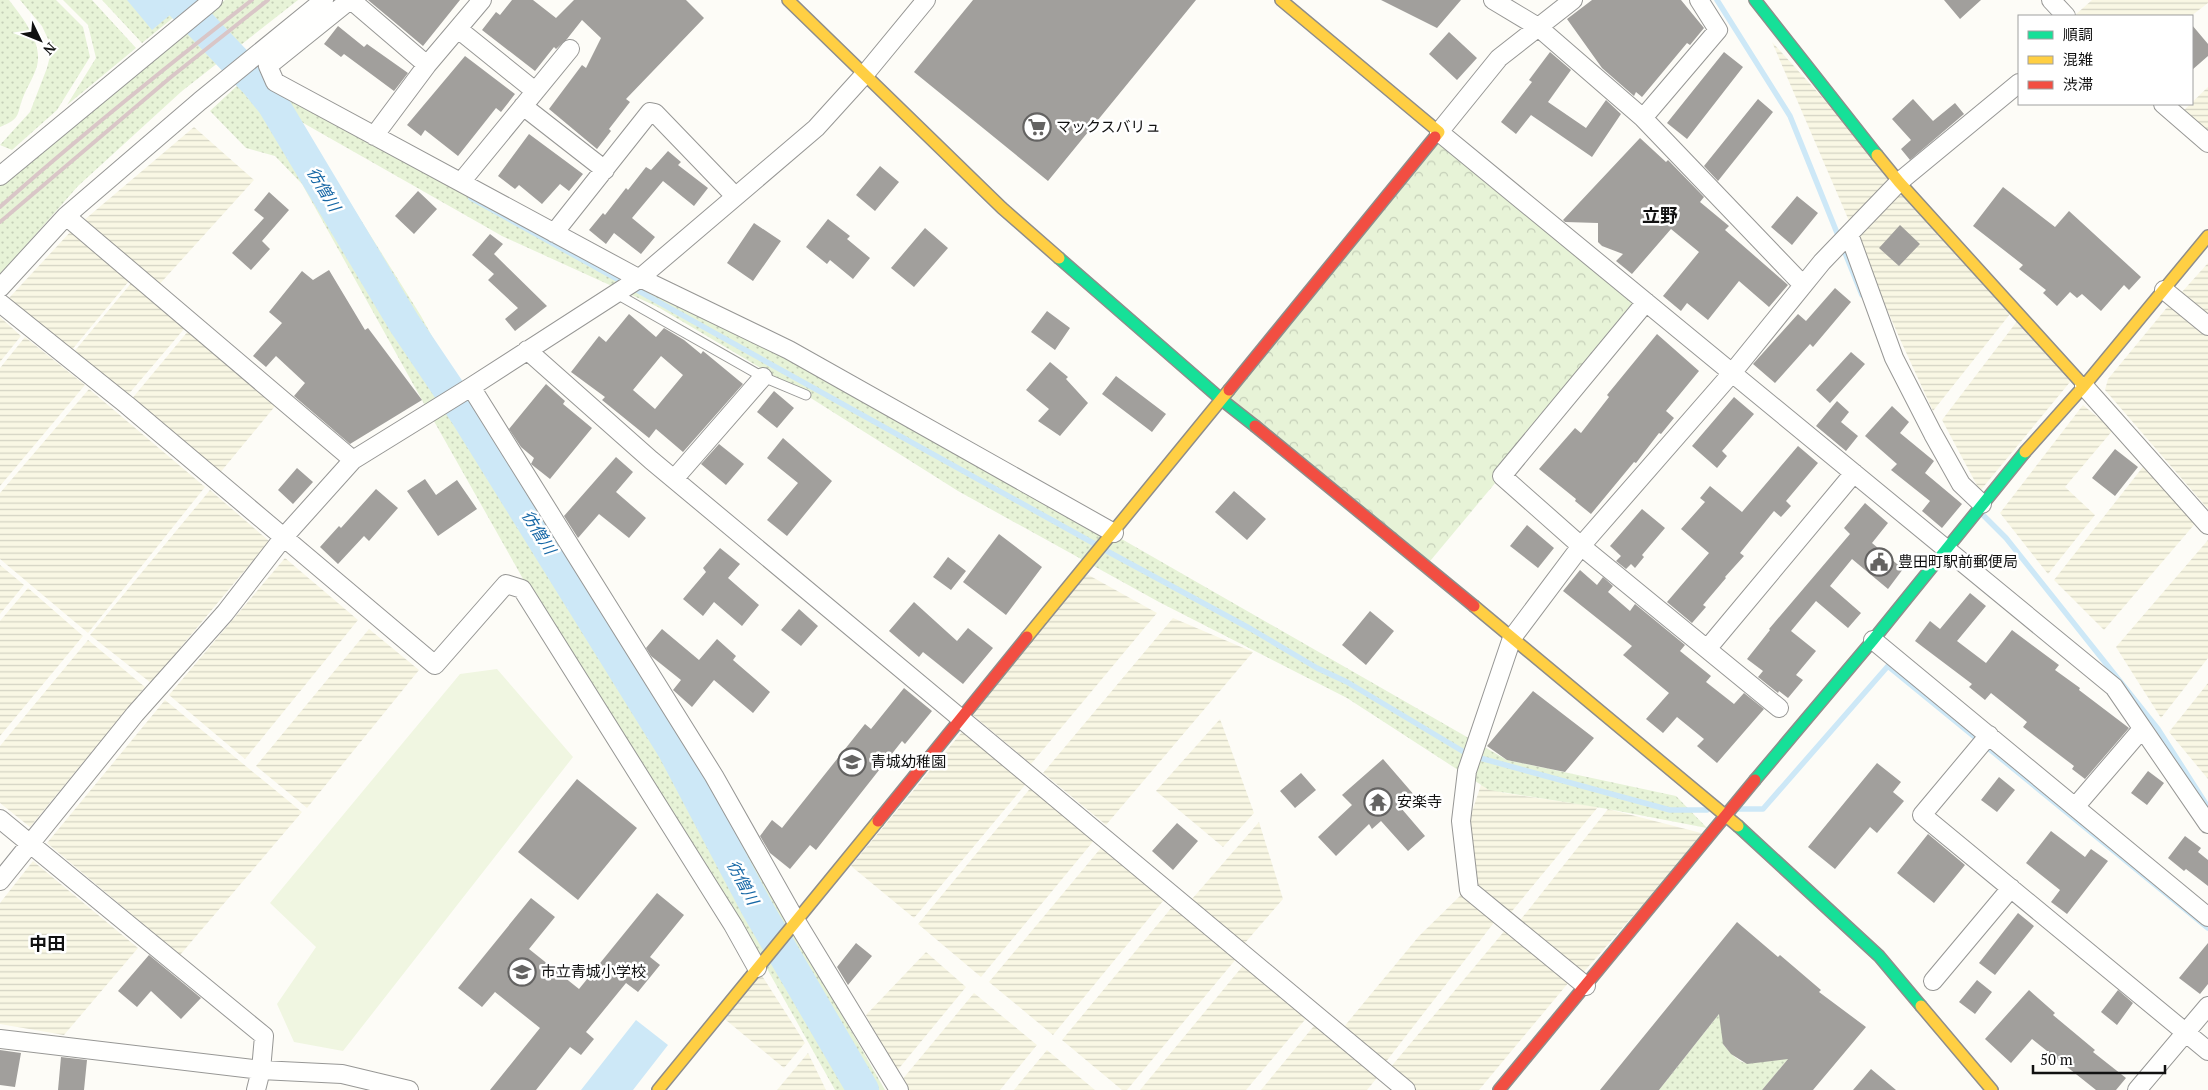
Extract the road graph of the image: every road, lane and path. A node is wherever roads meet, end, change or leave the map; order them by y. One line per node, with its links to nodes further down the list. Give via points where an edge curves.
1 (324, 0): 32 (street)
2 (350, 0): 17 (street); 25 (street, via 268,66 275,82)
3 (482, 0): 15 (street)
4 (788, 0): 18 (street)
5 (926, 0): 18 (street)
6 (1281, 0): 24 (street)
7 (1493, 0): 14 (street)
8 (1573, 0): 14 (street)
9 (1699, 0): 23 (street, via 1718,30)
10 (1755, 0): 30 (street)
11 (2051, 0): 13 (street)
12 (211, 1): 28 (street)
13 (2065, 15)
14 (1538, 27): 23 (street); 24 (street, via 1499,58)
15 (458, 29): 17 (street); 20 (street)
16 (570, 49): 20 (street)
17 (427, 65): 25 (street)
18 (865, 74): 31 (street, via 816,128); 50 (street, via 1002,208)
19 (2018, 84): 30 (street)
20 (535, 91): 22 (street)
21 (2163, 105): 26 (street)
22 (523, 106): 27 (street); 29 (street)
23 (1643, 118): 37 (street)
24 (1439, 132): 41 (street); 50 (street)
25 (374, 136): 29 (street)
26 (2208, 143)
27 (604, 170): 31 (street, via 647,114 654,112); 33 (street)
28 (0, 176)
29 (461, 182): 33 (street)
30 (1899, 182): 34 (street); 47 (street)
31 (735, 196): 36 (street)
32 (66, 216): 38 (street); 51 (street)
33 (554, 233): 36 (street)
34 (1848, 234): 37 (street); 54 (street, via 1894,358 1961,484)
35 (2208, 236): 39 (street)
36 (639, 278): 40 (street); 56 (street, via 789,350)
37 (1803, 285): 45 (street)
38 (0, 288)
39 (2164, 290): 43 (street); 47 (street)
40 (616, 292): 44 (street); 46 (lane)
41 (1646, 302): 45 (street); 58 (street, via 1502,476)
42 (0, 303): 57 (street, via 127,405)
43 (2208, 326)
44 (527, 350): 48 (street); 53 (street)
45 (1732, 373): 52 (street); 58 (street)
46 (764, 378): 49 (lane); 53 (street)
47 (2084, 386): 54 (street, via 2039,434); 55 (street)
48 (471, 387): 51 (street); 75 (street, via 714,776)
49 (806, 395)
50 (1222, 400): 56 (street); 60 (street)
51 (353, 460): 57 (street)
52 (1854, 473): 59 (street); 62 (street)
53 (674, 480): 64 (street)
54 (1982, 504): 59 (street)
55 (2208, 525)
56 (1114, 532): 64 (street)
57 (283, 538): 71 (street, via 225,613 135,714); 76 (street, via 435,665 506,584 522,589)
58 (1582, 546): 60 (street); 62 (street)
59 (1946, 548): 61 (street); 65 (street, via 2114,687)
60 (1512, 638): 68 (street); 78 (street, via 1467,771 1461,821 1469,890)
61 (1873, 640): 66 (street); 68 (street)
62 (1707, 649): 63 (street)
63 (1779, 708)
64 (961, 720): 75 (street); 88 (street)
65 (2142, 729): 67 (street); 70 (street)
66 (1989, 735): 67 (street); 73 (street, via 1922,815)
67 (2075, 807): 74 (street)
68 (1726, 816): 78 (street); 90 (street, via 1880,956)
69 (0, 819): 71 (street)
70 (2208, 824)
71 (30, 844): 72 (street); 83 (street, via 264,1036)
72 (0, 881)
73 (2011, 888): 77 (street); 80 (street)
74 (2208, 917)
75 (796, 922): 76 (street); 87 (street)
76 (757, 968): 86 (street)
77 (1933, 981)
78 (1586, 986): 89 (street)
79 (2208, 1006): 80 (street)
80 (2186, 1032): 82 (street); 91 (street)
81 (0, 1039): 83 (street)
82 (2208, 1052)
83 (261, 1070): 84 (street); 85 (street, via 342,1074)
84 (256, 1090)
85 (408, 1090)
86 (658, 1090)
87 (900, 1090)
88 (1406, 1090)
89 (1499, 1090)
90 (1992, 1090)
91 (2137, 1090)

